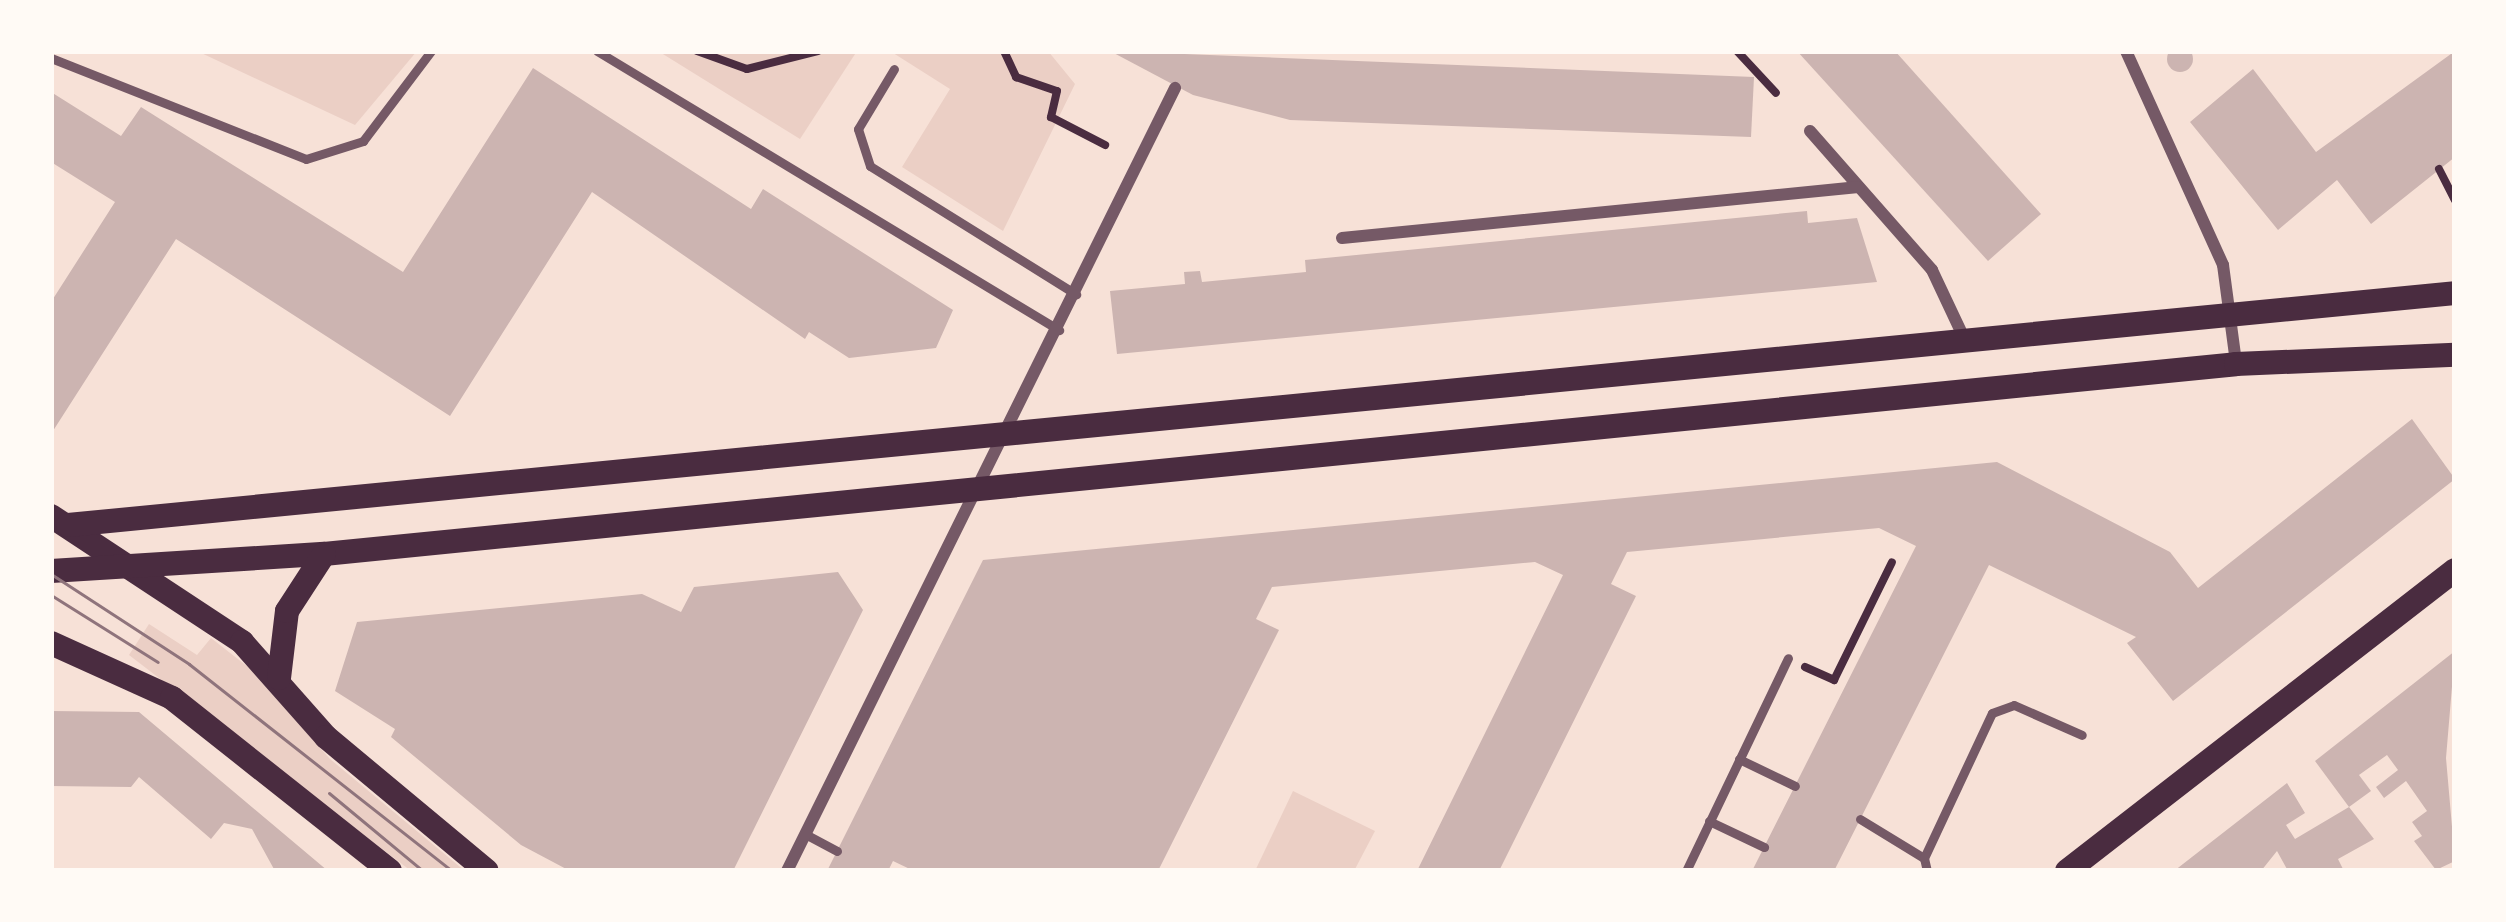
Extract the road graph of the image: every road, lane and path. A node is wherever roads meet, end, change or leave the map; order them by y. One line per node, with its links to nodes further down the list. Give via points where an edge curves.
1 (431, 51): 8 (lane, via 363,141 306,159)
2 (597, 51): 21 (lane)
3 (697, 51): 4 (path, via 747,69)
4 (818, 51)
5 (1004, 51): 13 (path, via 1016,77 1057,91 1051,117)
6 (1737, 51): 11 (path)
7 (2126, 51): 20 (street, via 2223,265)
8 (51, 58)
9 (894, 69): 19 (lane, via 858,129 870,166)
10 (1175, 88): 19 (street)
11 (1776, 93)
12 (1810, 131): 15 (street)
13 (1105, 145)
14 (2454, 178): 16 (path, via 2439,170)
15 (1858, 188): 17 (street); 22 (street, via 1942,284)
16 (2455, 200)
17 (1342, 238)
18 (2455, 293): 20 (main road)
19 (1076, 294): 21 (street)
20 (2234, 319): 22 (main road); 24 (street)
21 (1059, 330): 25 (street)
22 (1966, 344): 25 (main road)
23 (2455, 355): 24 (main road)
24 (2236, 364): 26 (main road)
25 (1006, 441): 26 (street); 27 (main road)
26 (980, 490): 28 (main road); 41 (street)
27 (59, 521): 30 (main road)
28 (323, 554): 30 (main road); 35 (main road, via 287,611)
29 (1892, 562): 34 (path, via 1834,680)
30 (133, 568): 32 (main road); 35 (main road)
31 (2455, 570): 50 (main road)
32 (51, 572)
33 (51, 643): 45 (main road, via 172,698)
34 (1788, 658): 37 (lane)
35 (279, 678): 46 (main road, via 326,737)
36 (2082, 735): 44 (lane, via 2014,705 1992,712)
37 (1739, 759): 38 (lane); 40 (lane)
38 (1795, 786)
39 (1860, 819): 44 (lane)
40 (1708, 821): 42 (lane); 48 (lane)
41 (807, 835): 43 (lane); 47 (street)
42 (1764, 847)
43 (837, 851)
44 (1924, 858): 49 (lane)
45 (390, 871)
46 (487, 871)
47 (787, 871)
48 (1685, 871)
49 (1927, 871)
50 (2067, 871)

